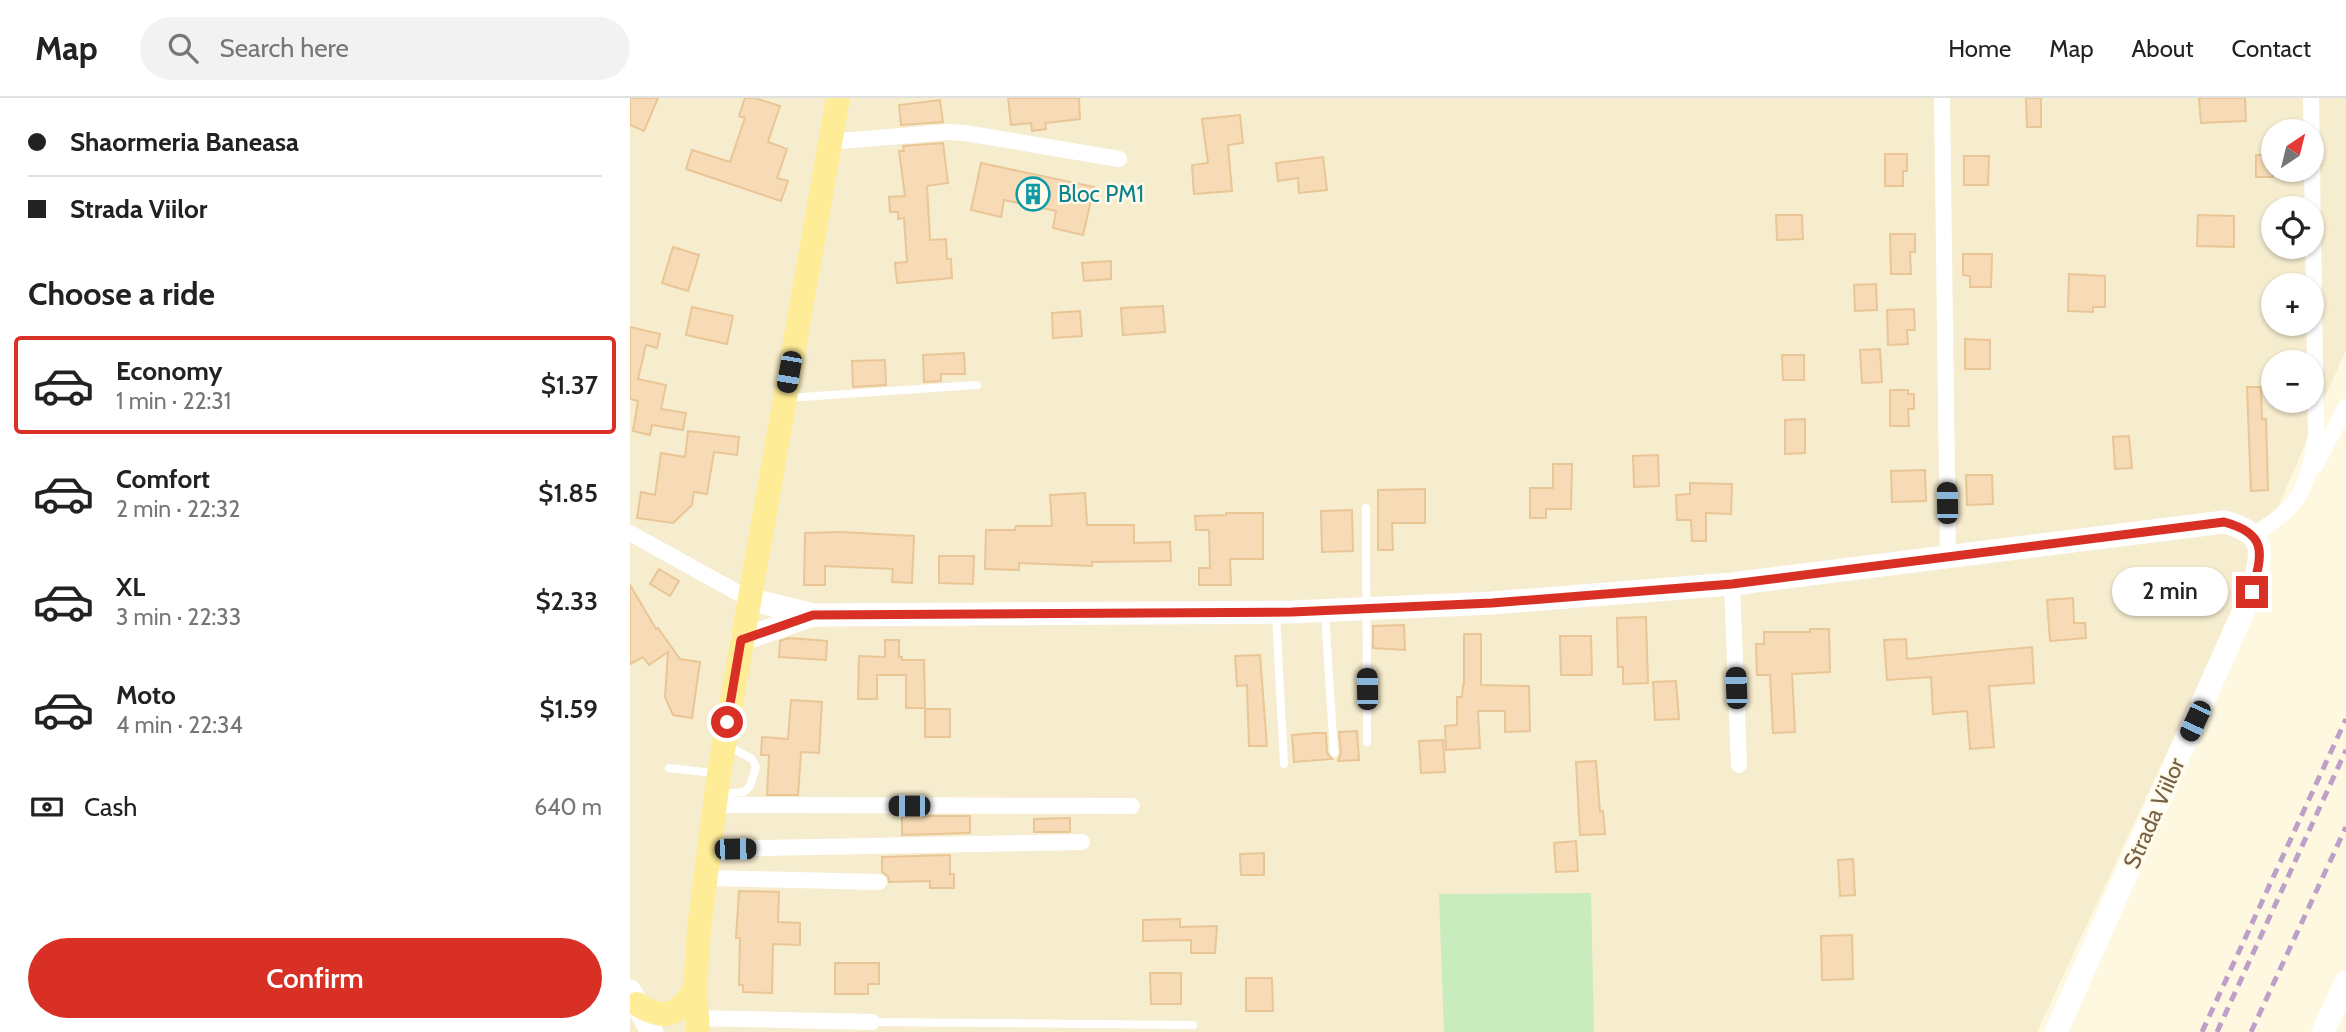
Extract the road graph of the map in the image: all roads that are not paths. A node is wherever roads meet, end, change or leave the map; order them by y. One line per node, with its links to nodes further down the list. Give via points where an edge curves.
1 (838, 98): 4 (main road)
2 (1942, 98): 13 (street)
3 (2311, 98): 9 (street, via 2316,434)
4 (830, 142): 5 (street, via 965,132); 7 (main road)
5 (1119, 159)
6 (977, 385): 7 (lane)
7 (784, 398): 15 (main road)
8 (2346, 407): 9 (street)
9 (2308, 479): 12 (street, via 2294,503)
10 (1366, 508): 16 (lane)
11 (630, 533): 15 (street)
12 (2253, 535): 13 (main road, via 2224,522); 40 (main road, Strada Viilor, via 2260,547 2260,561 2252,592)
13 (1948, 557): 14 (main road)
14 (1732, 584): 16 (main road); 25 (street)
15 (748, 599): 19 (main road); 20 (main road)
16 (1365, 609): 17 (main road); 22 (lane)
17 (1325, 611): 18 (main road); 23 (lane)
18 (1276, 612): 19 (main road); 24 (lane)
19 (813, 615): 20 (main road)
20 (741, 640): 21 (main road)
21 (724, 743): 27 (main road); 27 (lane, via 756,767 744,792)
22 (1367, 743)
23 (1334, 753)
24 (1283, 764)
25 (1739, 765)
26 (669, 768): 27 (lane)
27 (716, 791): 28 (street); 30 (main road)
28 (1132, 806)
29 (1082, 842): 30 (street)
30 (709, 849): 31 (main road)
31 (705, 878): 32 (street); 34 (main road)
32 (879, 882)
33 (2346, 982): 41 (main road)
34 (695, 989): 35 (main road, via 671,1014 658,1014); 37 (main road)
35 (634, 998): 39 (main road)
36 (872, 1022): 37 (street); 38 (lane)
37 (697, 1025)
38 (1193, 1026)
39 (652, 1032)
40 (2056, 1032)
41 (2323, 1032)

